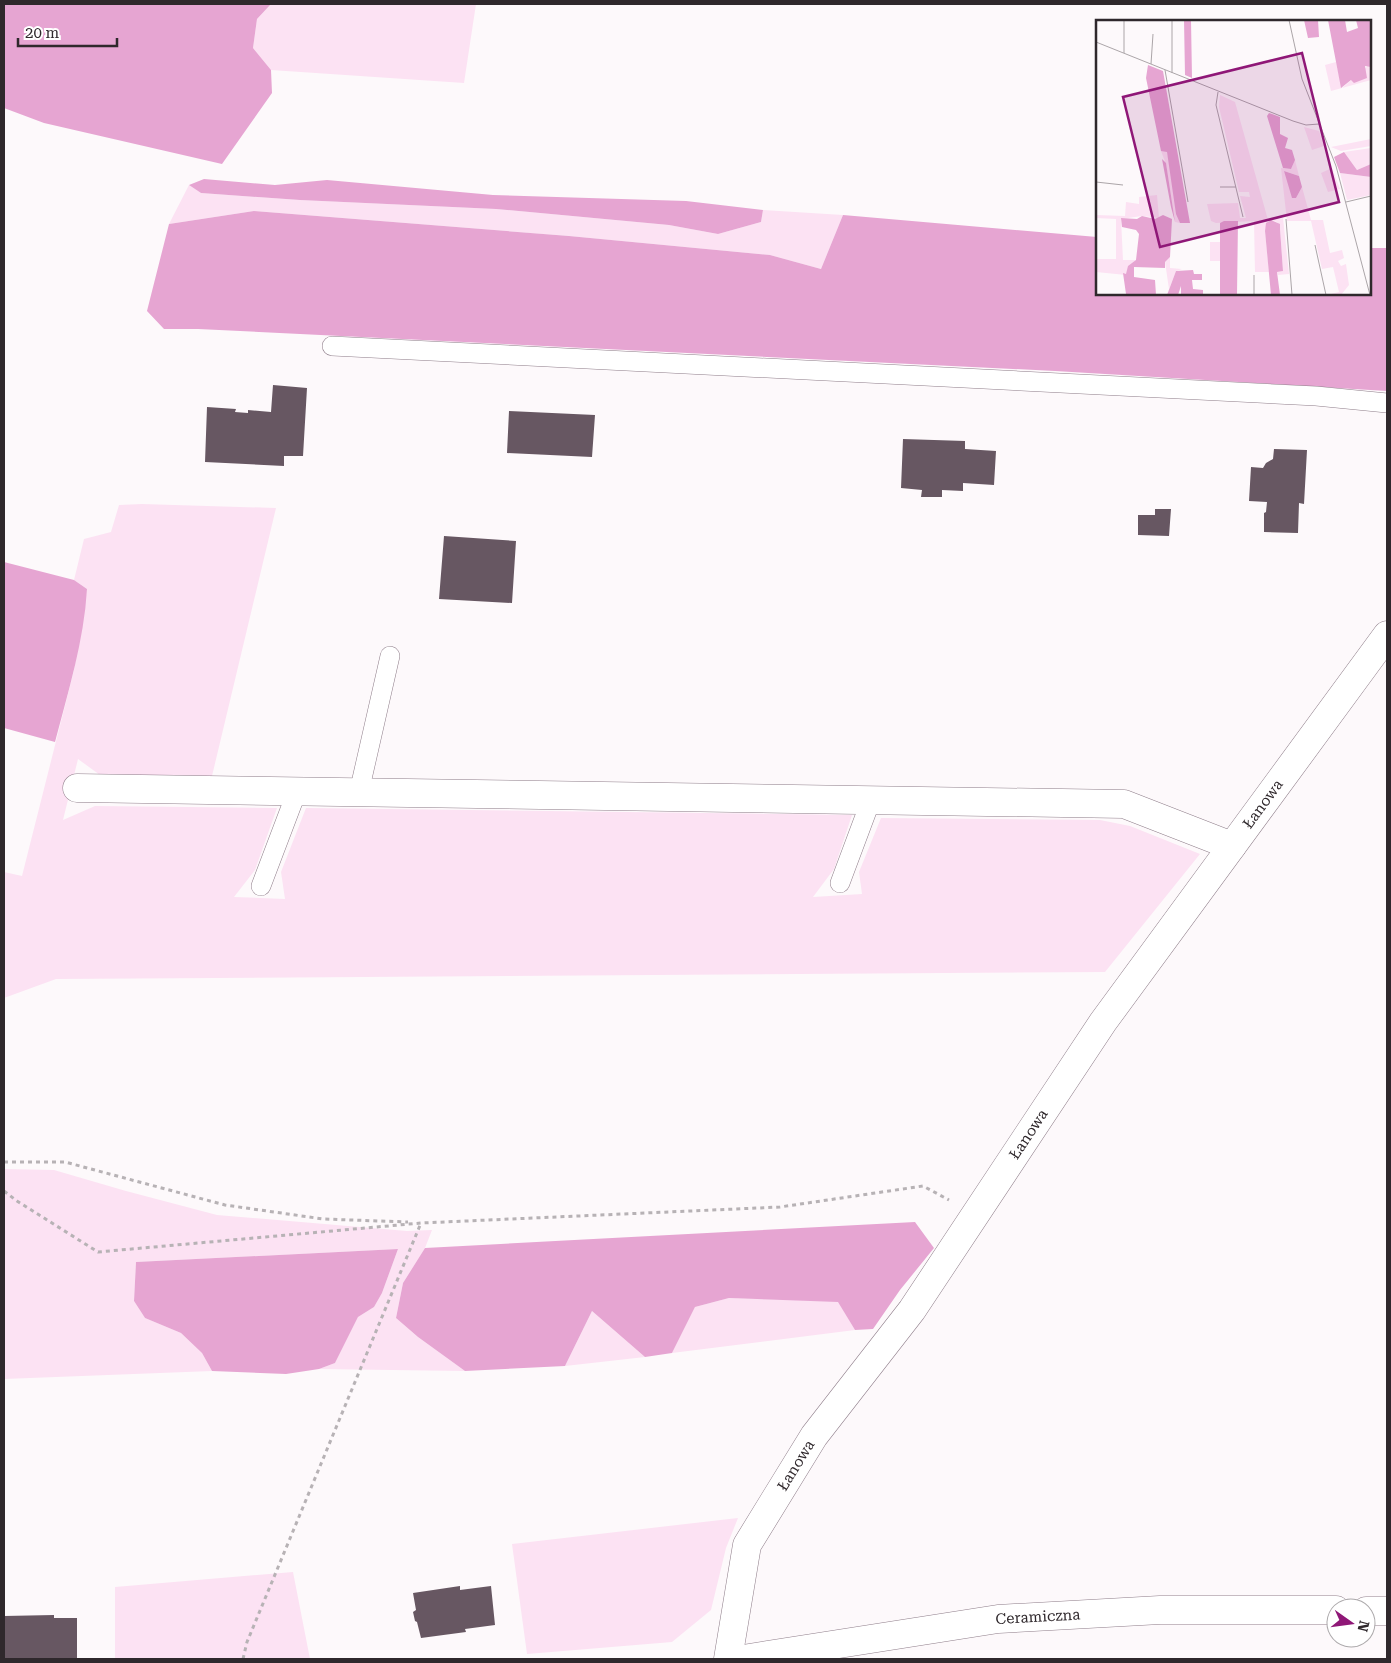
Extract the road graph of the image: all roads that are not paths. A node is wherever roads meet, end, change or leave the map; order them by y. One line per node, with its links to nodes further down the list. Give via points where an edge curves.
1 (332, 346): 2 (lane, via 1316,396)
2 (1387, 403)
3 (1387, 635): 9 (street, Łanowa)
4 (390, 656): 7 (lane)
5 (77, 788): 6 (street)
6 (297, 792): 7 (street); 11 (lane)
7 (359, 792): 8 (street)
8 (871, 800): 9 (street, via 1124,804); 10 (lane)
9 (1232, 846): 13 (street, Łanowa, via 1103,1022 912,1310 814,1436 747,1545)
10 (840, 884)
11 (261, 886)
12 (1326, 1610): 14 (street, Ceramiczna, via 1160,1610 998,1619)
13 (728, 1659)
14 (743, 1659)

